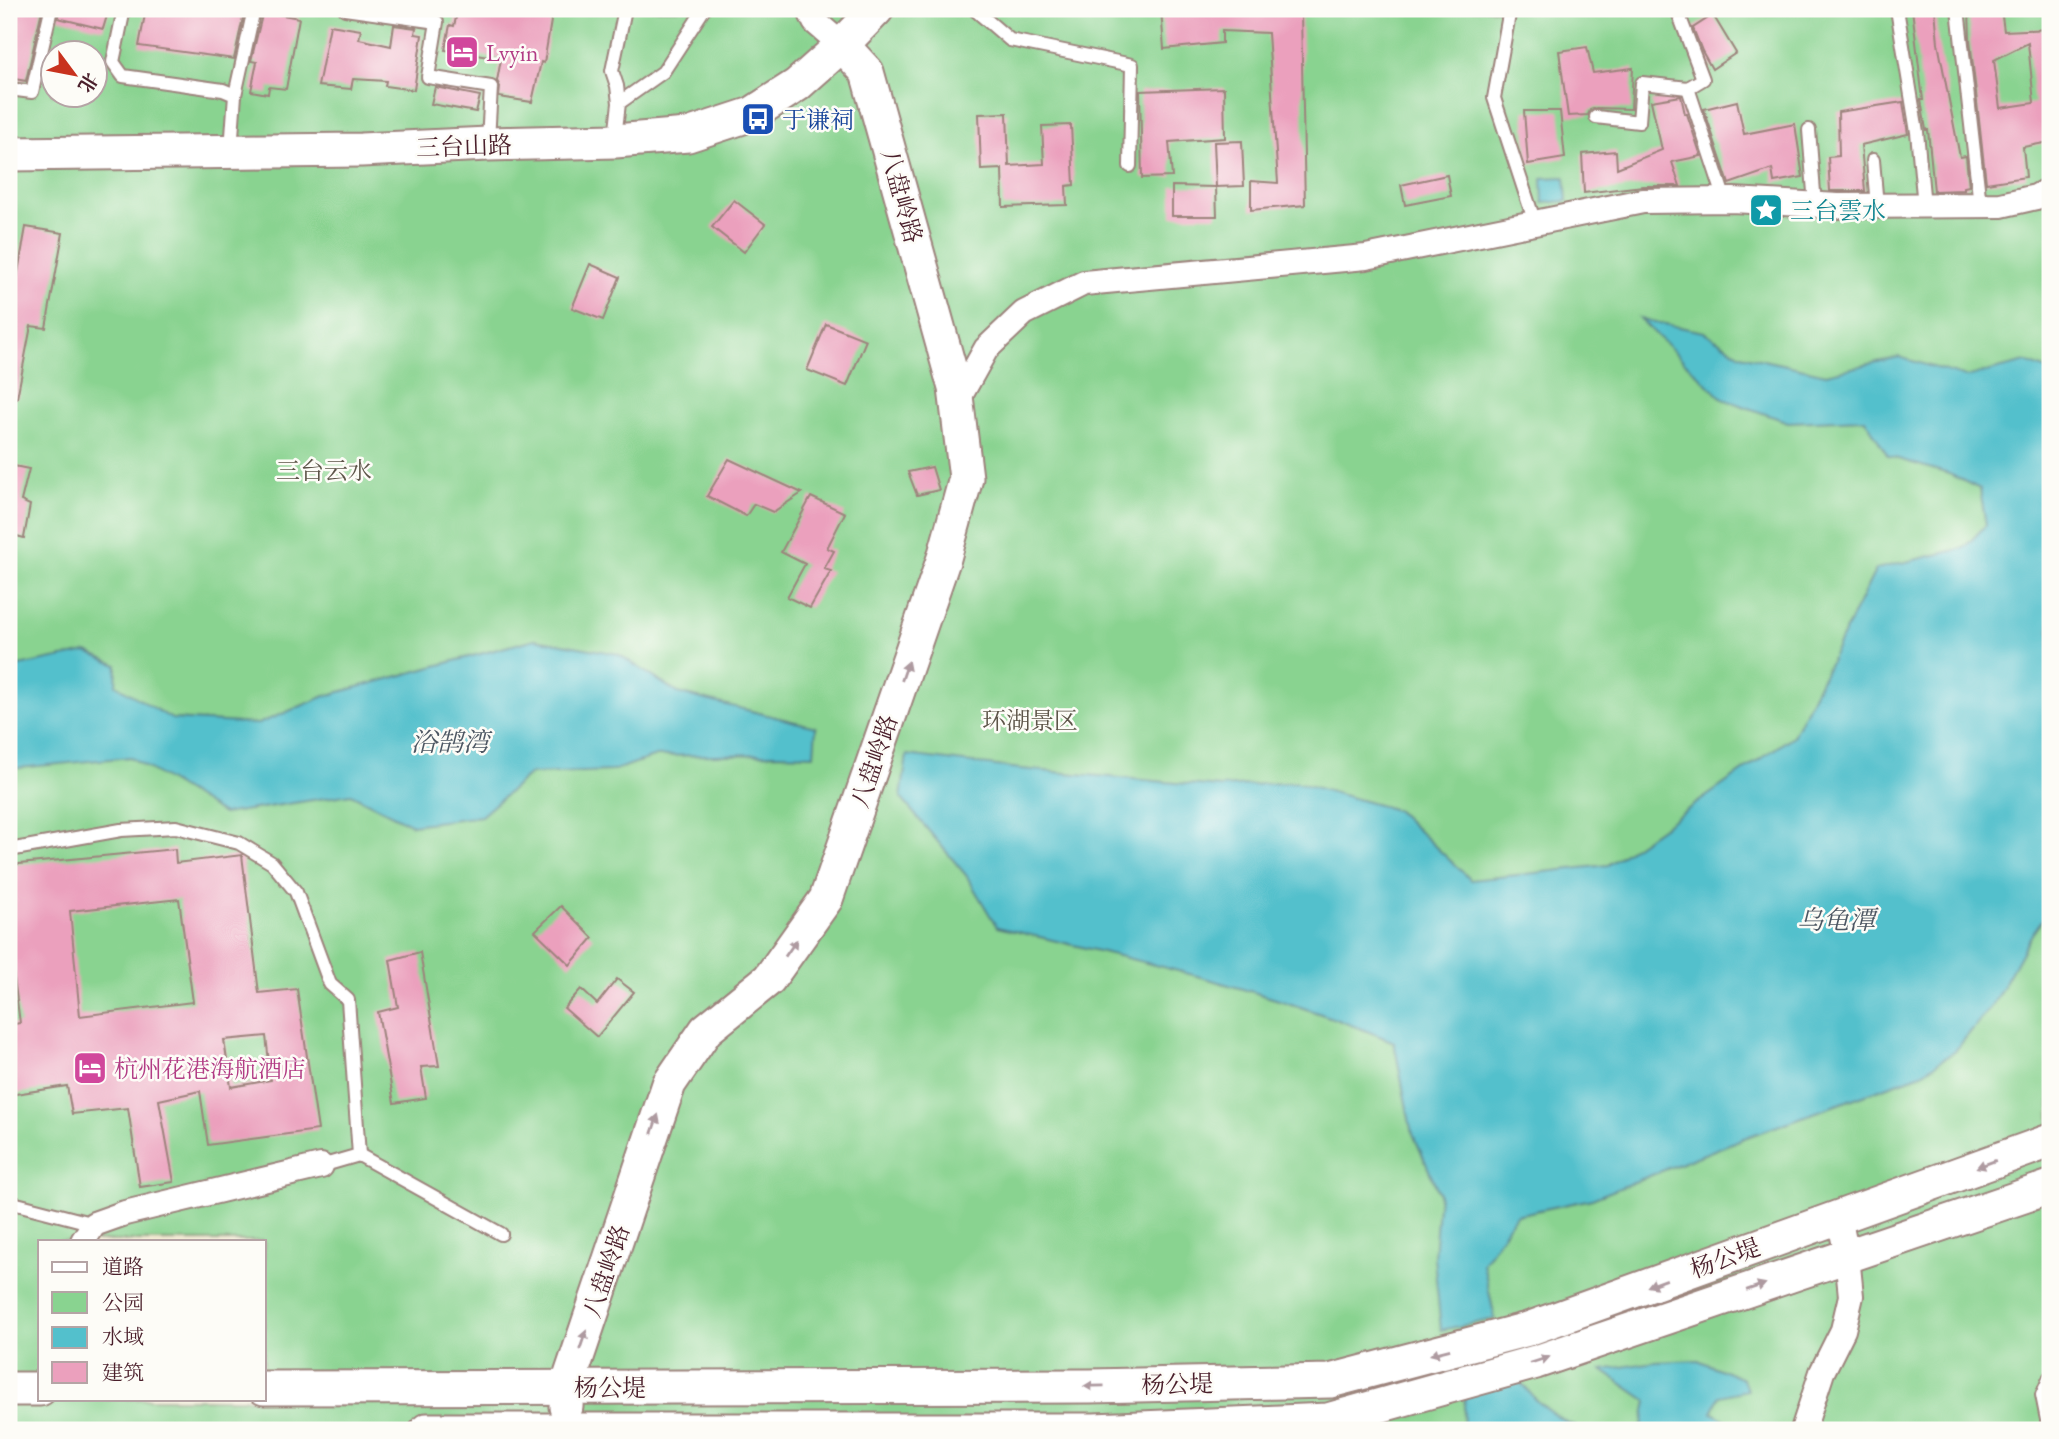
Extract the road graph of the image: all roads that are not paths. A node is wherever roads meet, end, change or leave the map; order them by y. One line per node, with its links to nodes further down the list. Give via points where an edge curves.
1 (51, 9): 17 (lane, via 32,92)
2 (124, 9): 18 (lane, via 113,62 123,76)
3 (254, 9): 18 (lane)
4 (345, 9): 14 (lane)
5 (625, 9): 19 (lane, via 612,71)
6 (704, 9): 19 (lane, via 663,72)
7 (809, 9): 15 (street, via 815,22)
8 (877, 9): 15 (main road, 三台山路)
9 (974, 9): 27 (lane, via 1010,40 1132,65)
10 (1510, 9): 34 (lane, via 1494,98)
11 (1688, 9): 16 (lane, via 1679,15 1703,79)
12 (1898, 9): 33 (lane)
13 (1958, 9): 31 (lane)
14 (438, 15): 23 (lane, via 428,77 491,87)
15 (842, 45): 22 (main road, 三台山路, via 797,85 752,114 688,135); 35 (main road, 八盘岭路, via 867,72)
16 (1688, 88): 20 (lane, via 1642,83 1639,122); 29 (lane)
17 (9, 89)
18 (235, 95): 24 (lane)
19 (619, 103): 22 (lane)
20 (1596, 117)
21 (1809, 130): 30 (lane)
22 (615, 141): 23 (main road, 三台山路)
23 (488, 144): 24 (main road, 三台山路)
24 (231, 151): 25 (main road, 三台山路)
25 (9, 154)
26 (1873, 160): 32 (lane)
27 (1130, 166)
28 (2050, 189): 31 (street, via 2036,197)
29 (1725, 200): 30 (street); 34 (street, via 1643,201)
30 (1815, 205): 32 (street)
31 (1980, 205): 33 (street)
32 (1877, 206): 33 (street)
33 (1924, 206)
34 (1535, 223): 35 (street, via 1366,257 1084,283 1024,313 986,349)
35 (956, 402): 47 (main road, 八盘岭路, one-way to 35, via 669,1084 706,1030 769,979 826,899 944,558 965,478)
36 (9, 850): 38 (lane, via 121,830 176,827 239,843 272,863 296,892 330,984 348,1000)
37 (2050, 1141): 42 (main road, 杨公堤, one-way to 42)
38 (359, 1155): 39 (lane); 44 (lane)
39 (321, 1166): 43 (street, via 125,1213)
40 (2050, 1187): 45 (main road, 杨公堤)
41 (9, 1202): 43 (lane)
42 (1839, 1217): 45 (street); 47 (main road, 杨公堤, one-way to 47, via 1528,1329 1329,1381)
43 (88, 1233)
44 (501, 1234)
45 (1847, 1256): 52 (main road, 杨公堤, one-way to 45, via 1094,1430 1328,1420 1536,1362); 53 (street, via 1851,1296 1843,1330)
46 (2050, 1377): 54 (lane, via 2042,1395)
47 (567, 1387): 48 (main road, 杨公堤); 52 (main road, 八盘岭路)
48 (266, 1388)
49 (9, 1389): 50 (main road)
50 (38, 1389)
51 (427, 1430): 52 (main road, 杨公堤)
52 (565, 1430)
53 (1802, 1430)
54 (2049, 1430)

